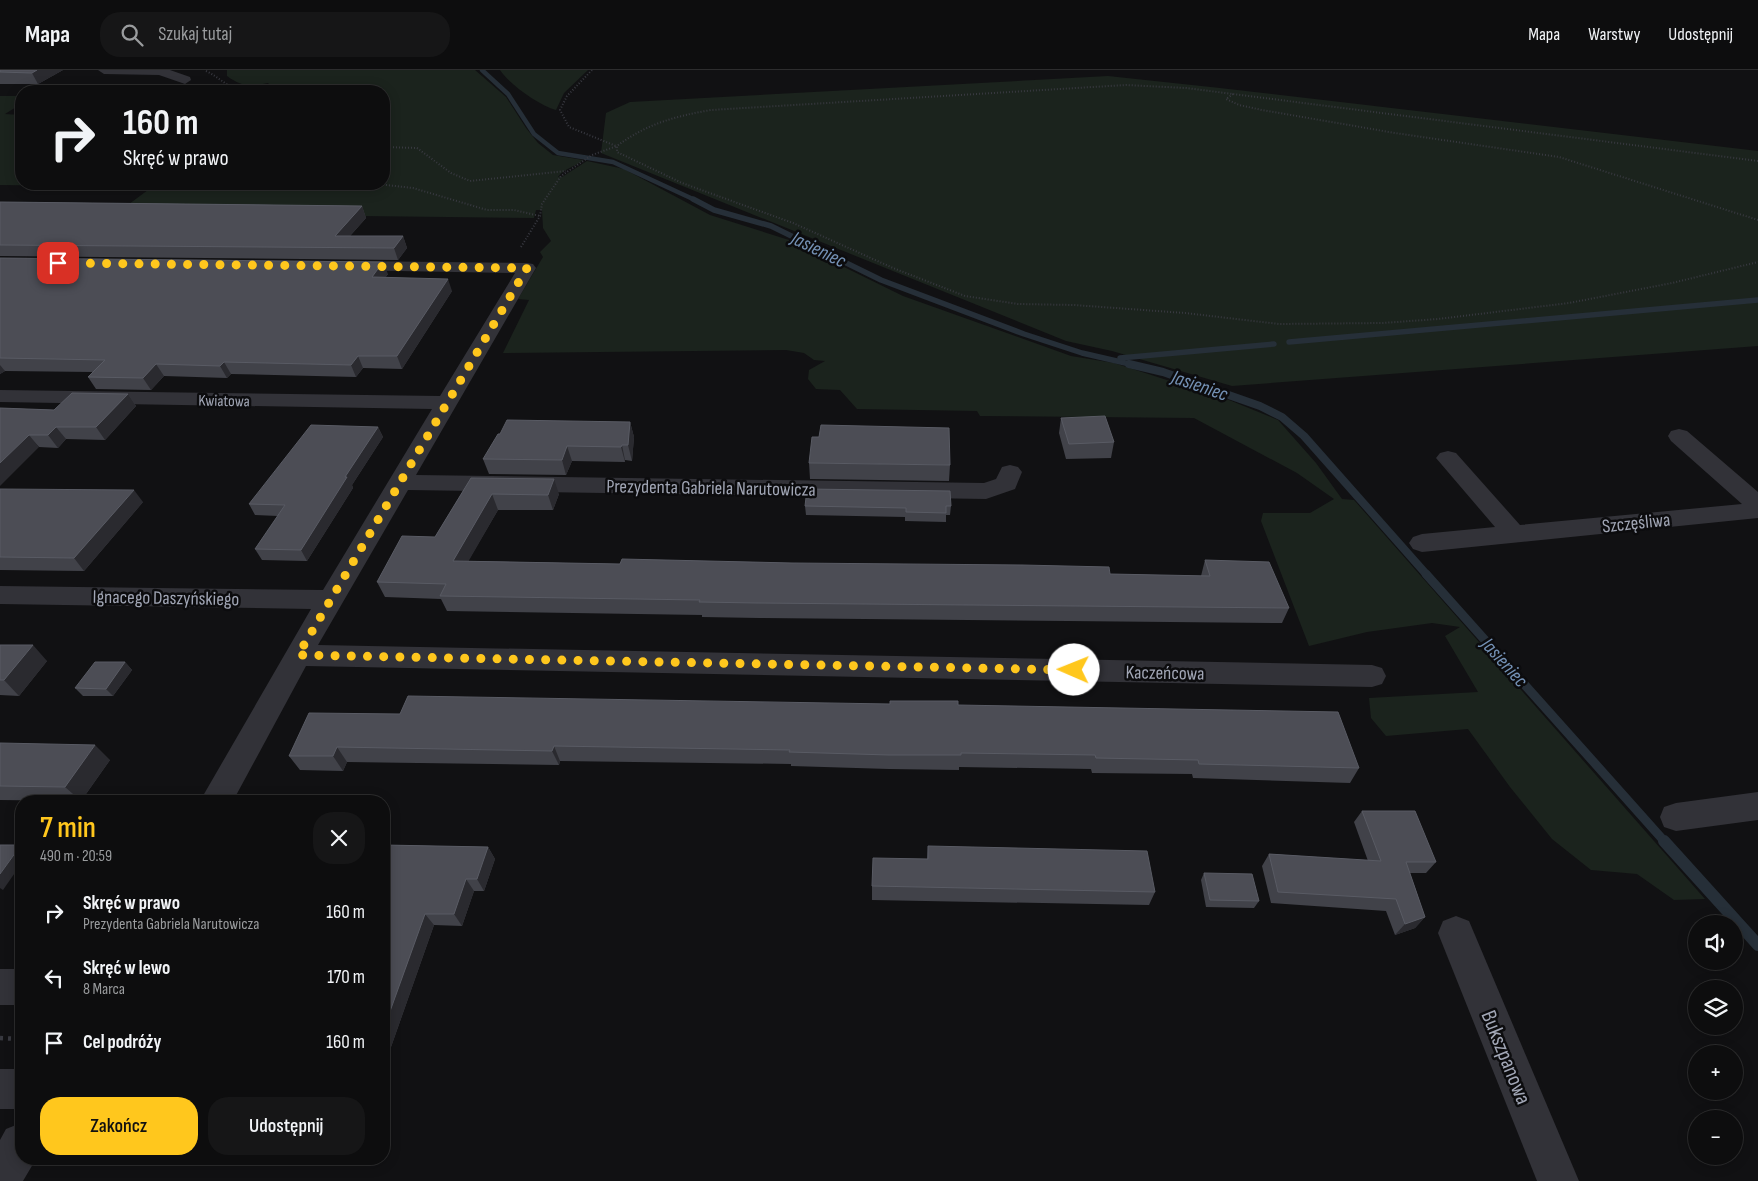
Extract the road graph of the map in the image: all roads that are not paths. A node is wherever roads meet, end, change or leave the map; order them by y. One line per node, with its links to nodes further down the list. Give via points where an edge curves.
1 (104, 70): 2 (street, via 161,70)
2 (185, 80)
3 (328, 266): 5 (street, via 523,259)
4 (0, 396): 5 (street, Kwiatowa)
5 (448, 403): 9 (street)
6 (1679, 436): 10 (street)
7 (1448, 458): 12 (street)
8 (1010, 472): 9 (street, Prezydenta Gabriela Narutowicza, via 1007,484 986,491)
9 (401, 482): 15 (street)
10 (1758, 504)
11 (1758, 510): 12 (street, Szczęśliwa)
12 (1514, 534): 13 (street, Szczęśliwa)
13 (1422, 543)
14 (0, 594): 15 (street, Ignacego Daszyńskiego)
15 (332, 600): 16 (street)
16 (298, 655): 17 (street, Kaczeńcowa); 18 (street)
17 (1372, 676)
18 (219, 795)
19 (1758, 806): 20 (street)
20 (1676, 817)
21 (1456, 933): 28 (street, Bukszpanowa)
22 (0, 987): 23 (street)
23 (15, 987)
24 (0, 1089): 25 (street)
25 (15, 1089)
26 (15, 1155): 27 (street)
27 (0, 1181)
28 (1558, 1181)

